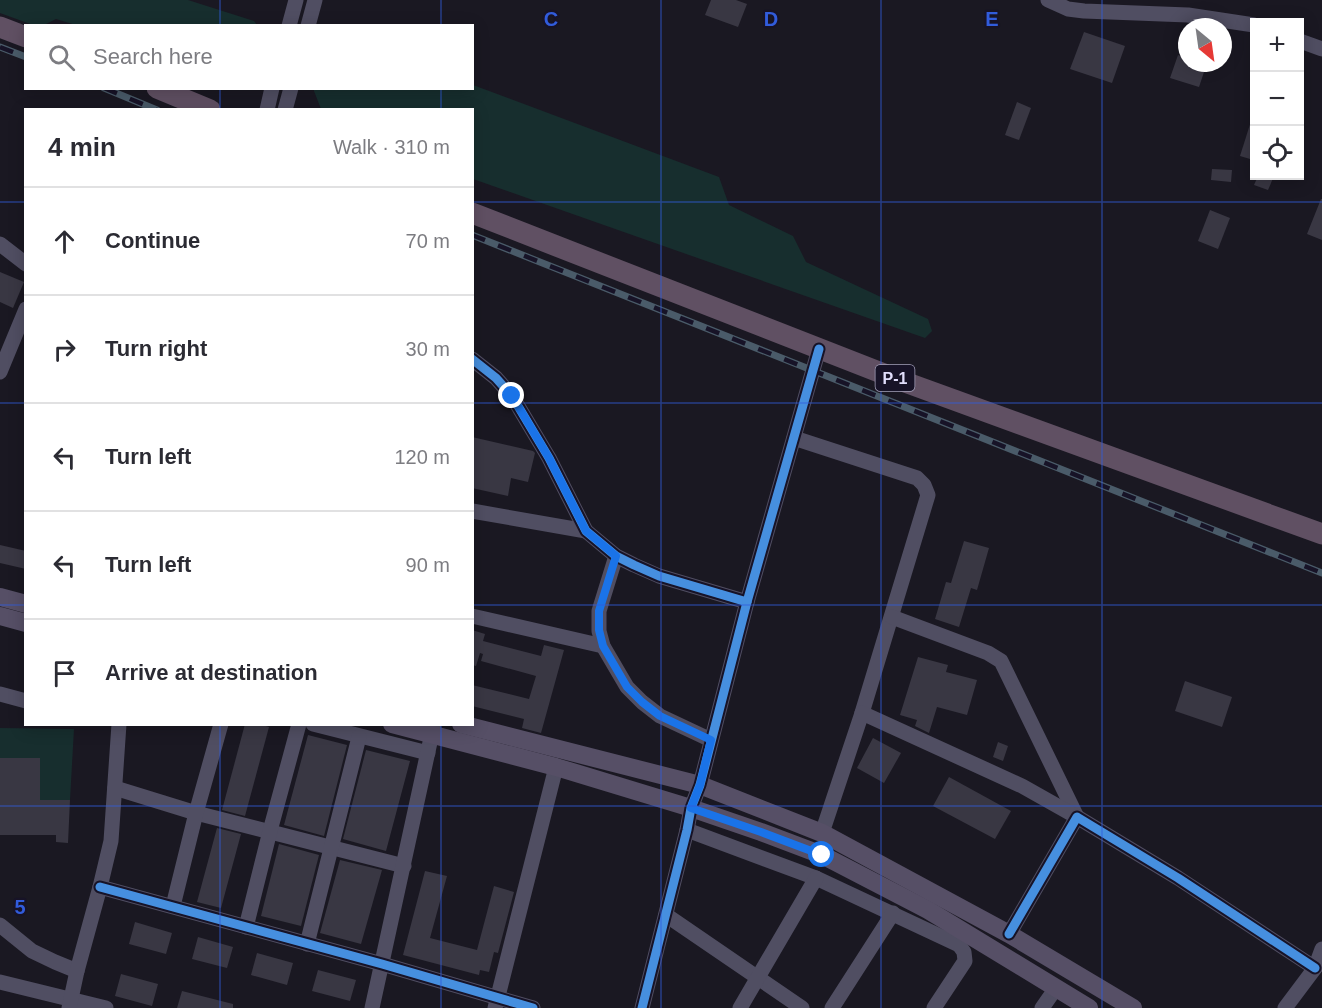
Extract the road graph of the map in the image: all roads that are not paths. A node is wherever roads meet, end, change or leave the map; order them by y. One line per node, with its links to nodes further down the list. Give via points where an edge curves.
1 (296, 0): 4 (street)
2 (315, 0): 5 (street)
3 (1048, 0): 6 (street, via 1084,11 1188,15)
4 (290, 24)
5 (309, 24)
6 (1250, 24)
7 (0, 27): 8 (highway)
8 (24, 36)
9 (1304, 42): 10 (street)
10 (1322, 49)
11 (162, 90): 14 (highway)
12 (272, 90): 15 (street)
13 (290, 90): 16 (street)
14 (205, 108)
15 (267, 108)
16 (286, 108)
17 (474, 214): 21 (highway, P-1)
18 (0, 244): 19 (street)
19 (24, 262)
20 (24, 314): 23 (street)
21 (819, 349): 24 (street); 27 (highway, P-1)
22 (474, 361): 26 (street, via 512,396)
23 (0, 372)
24 (794, 438): 30 (street); 34 (street, via 917,478 924,485 928,495)
25 (474, 511): 26 (street)
26 (586, 531): 28 (street)
27 (1322, 534)
28 (616, 556): 30 (street, via 659,576); 36 (street, via 599,611)
29 (0, 597): 31 (main road)
30 (747, 602): 48 (street)
31 (24, 603)
32 (0, 616): 35 (main road)
33 (474, 616): 36 (street)
34 (892, 617): 39 (street); 54 (street, via 988,652 1001,661)
35 (24, 622)
36 (603, 646): 48 (street, via 627,687 642,702 660,716)
37 (0, 694): 38 (street)
38 (24, 700)
39 (862, 713): 54 (street, via 1022,786); 57 (street)
40 (117, 726): 51 (street)
41 (220, 726): 53 (street)
42 (298, 726): 56 (street)
43 (320, 726): 46 (street)
44 (398, 726): 47 (main road)
45 (469, 726): 50 (main road)
46 (359, 737): 47 (street); 58 (street)
47 (432, 738): 49 (main road); 59 (street)
48 (711, 740): 50 (street)
49 (556, 767): 52 (main road); 76 (street)
50 (700, 785): 52 (street); 57 (main road)
51 (115, 788): 53 (street); 61 (street, via 111,841)
52 (691, 808): 55 (street); 75 (main road, via 822,855 928,910)
53 (196, 813): 56 (street); 62 (street)
54 (1077, 817): 67 (street); 71 (street)
55 (687, 830): 60 (street); 64 (street)
56 (270, 831): 58 (street); 66 (street)
57 (822, 833): 67 (main road)
58 (330, 847): 59 (street); 68 (street)
59 (404, 866): 70 (street)
60 (816, 878): 63 (street); 73 (street)
61 (100, 887): 62 (street); 72 (street)
62 (173, 906): 66 (street)
63 (893, 913): 84 (street); 85 (street, via 959,945 964,952 965,961)
64 (666, 915): 73 (street); 81 (street)
65 (0, 925): 72 (street, via 33,951)
66 (246, 927): 68 (street)
67 (1009, 934): 88 (main road)
68 (307, 944): 70 (street)
69 (1322, 949): 71 (street)
70 (382, 964): 76 (street); 79 (street)
71 (1315, 968): 89 (street)
72 (77, 970): 77 (street)
73 (759, 978): 82 (street); 83 (street)
74 (0, 982): 77 (street)
75 (1056, 988): 86 (street); 87 (main road)
76 (496, 1003): 80 (street)
77 (70, 1004): 78 (street)
78 (106, 1008)
79 (372, 1008)
80 (533, 1008)
81 (642, 1008)
82 (740, 1008)
83 (802, 1008)
84 (832, 1008)
85 (934, 1008)
86 (1042, 1008)
87 (1089, 1008)
88 (1133, 1008)
89 (1285, 1008)

